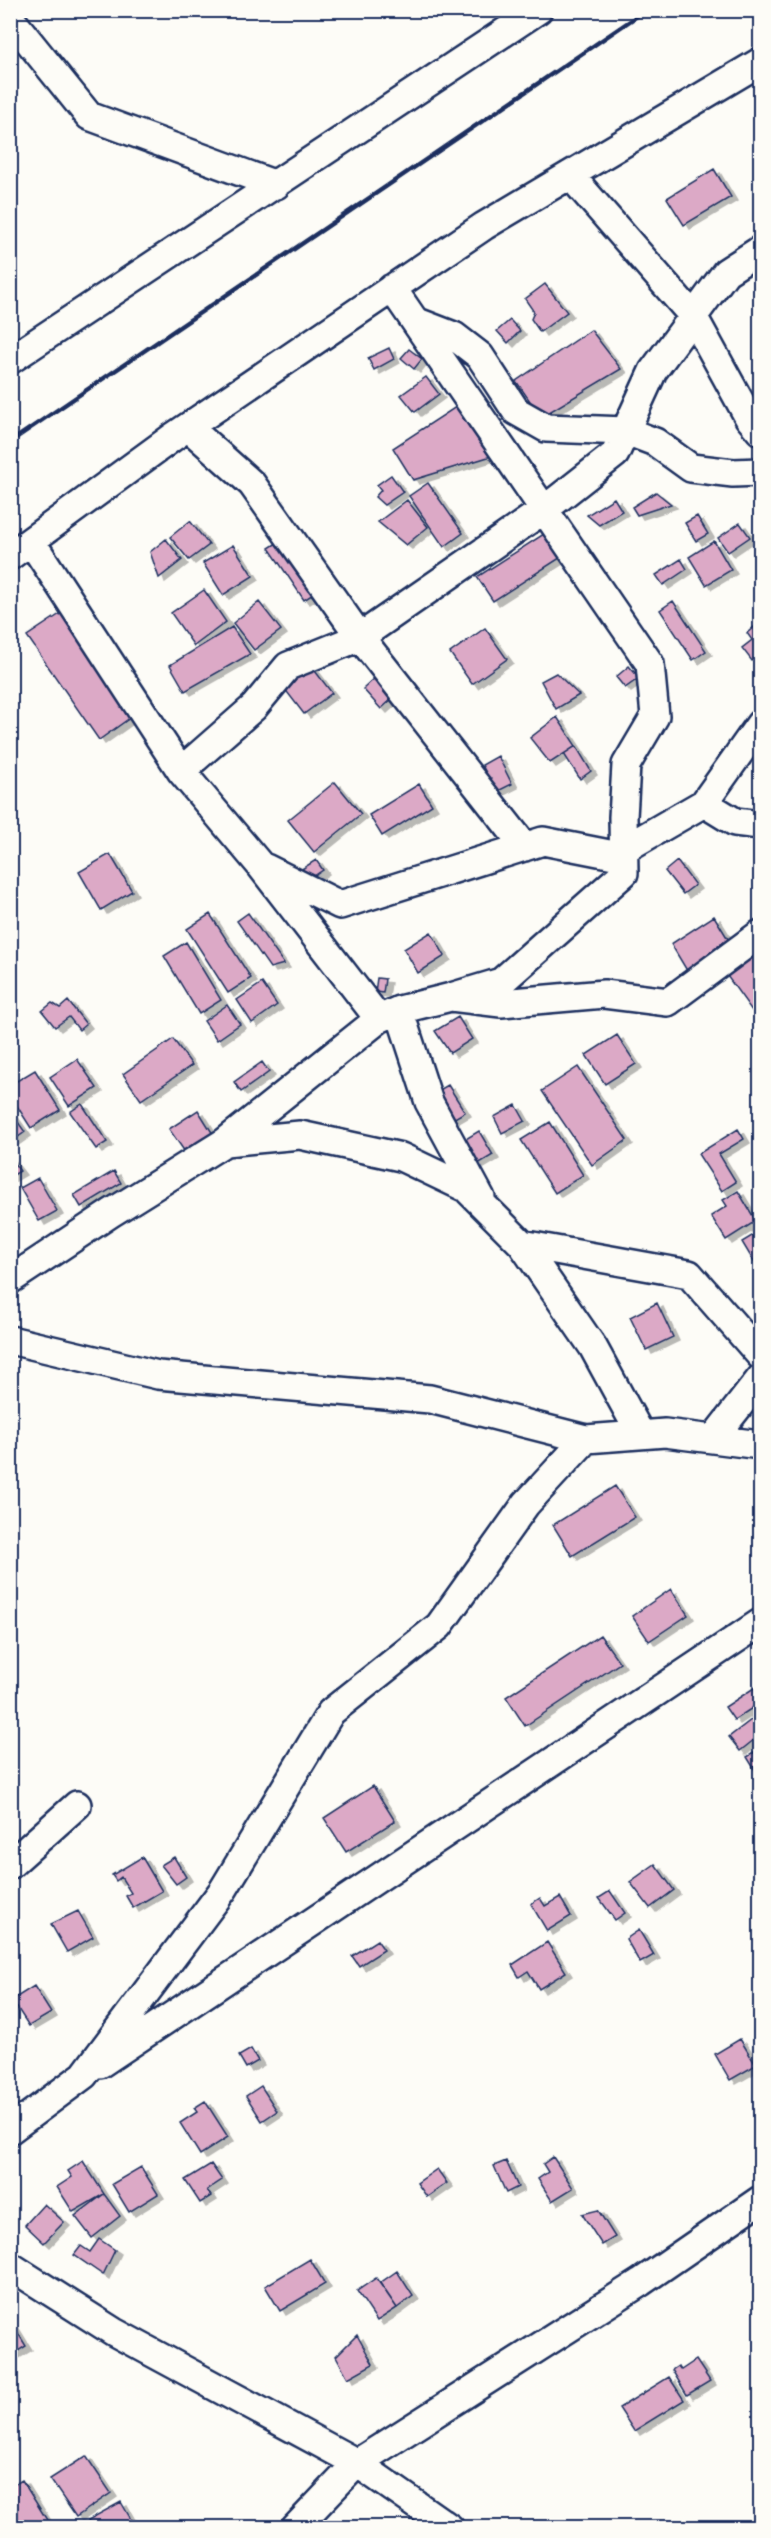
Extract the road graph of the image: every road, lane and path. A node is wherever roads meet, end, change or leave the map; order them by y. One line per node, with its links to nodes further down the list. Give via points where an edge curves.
1 (538, 10): 7 (street)
2 (10, 18): 7 (street, via 89,116)
3 (760, 62): 4 (street)
4 (731, 80): 5 (street); 6 (street)
5 (760, 82)
6 (570, 175): 9 (street, via 484,226); 10 (street)
7 (276, 184): 12 (street)
8 (760, 250): 10 (street, via 726,272)
9 (392, 288): 11 (street); 13 (street)
10 (693, 316): 14 (street, via 653,371); 15 (street)
11 (415, 321): 14 (street, via 454,336 480,356 516,411 546,428); 17 (street)
12 (10, 360)
13 (188, 427): 18 (street); 19 (street, via 252,484)
14 (626, 431): 16 (street, via 655,442 691,468); 17 (street, via 615,454)
15 (760, 431)
16 (760, 472)
17 (545, 509): 19 (street); 25 (street, via 650,664 655,716 626,765)
18 (21, 549): 21 (street)
19 (360, 637): 21 (street, via 288,666 254,708); 24 (street)
20 (760, 724): 22 (street)
21 (182, 771): 26 (street)
22 (704, 803): 23 (street, via 735,822); 25 (street)
23 (760, 825)
24 (525, 847): 25 (street, via 543,841 614,855); 26 (street, via 340,905)
25 (622, 850): 28 (street, via 624,873 540,950 501,982)
26 (260, 865): 29 (street)
27 (760, 934): 28 (street, via 668,1002 604,994 501,1003)
28 (451, 997): 29 (street)
29 (389, 1014): 30 (street); 31 (street, via 429,1102)
30 (225, 1142): 31 (street, via 300,1134 401,1157 466,1188); 33 (street)
31 (489, 1211): 32 (street)
32 (531, 1246): 35 (street, via 689,1274); 37 (street)
33 (10, 1281)
34 (10, 1340): 38 (street, via 158,1375 430,1399)
35 (760, 1355)
36 (760, 1379): 39 (street)
37 (641, 1435): 38 (street); 39 (street, via 665,1433)
38 (586, 1439): 44 (street, via 526,1504 440,1626 331,1712 223,1890)
39 (713, 1439): 40 (street)
40 (760, 1446)
41 (760, 1623): 44 (street)
42 (77, 1804): 43 (street)
43 (10, 1865)
44 (84, 2075): 45 (street)
45 (10, 2130)
46 (760, 2200): 48 (street, via 641,2282)
47 (10, 2266): 48 (street, via 114,2332)
48 (357, 2463): 49 (street); 50 (street)
49 (295, 2528)
50 (450, 2528)

